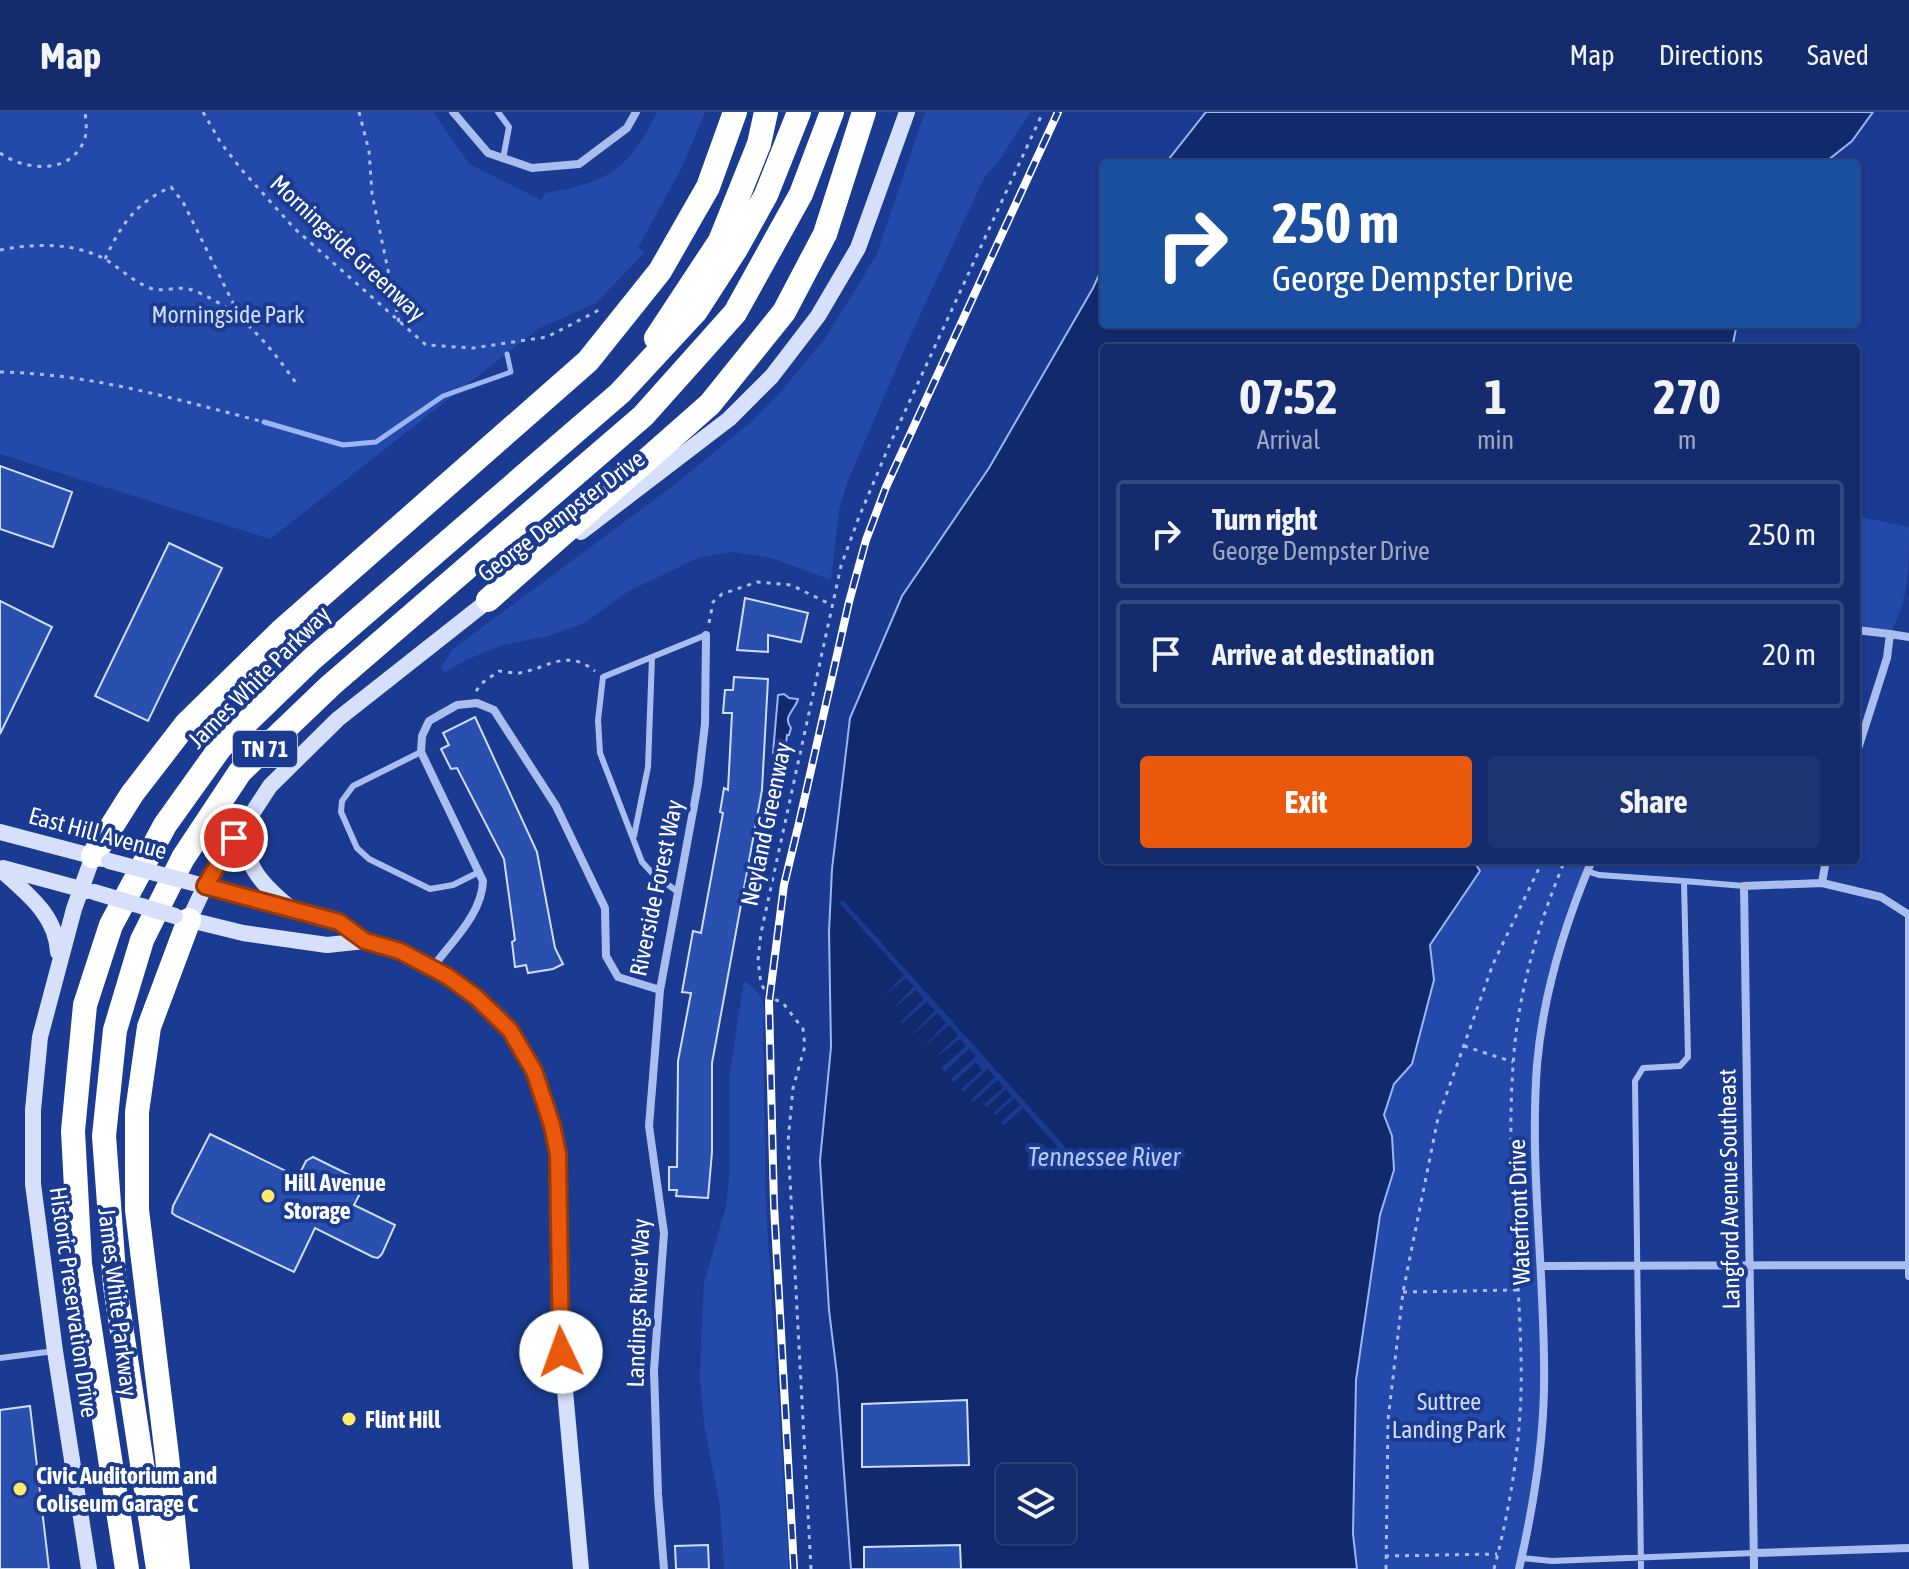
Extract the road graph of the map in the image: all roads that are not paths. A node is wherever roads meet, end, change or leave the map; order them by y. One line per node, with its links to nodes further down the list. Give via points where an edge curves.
1 (453, 112): 10 (street, via 488,153)
2 (498, 112): 10 (lane, via 509,127)
3 (636, 112): 10 (street, via 627,128 579,164 532,168)
4 (735, 112): 23 (highway, via 708,187 660,271 588,361 281,631 186,724 132,794)
5 (766, 112): 11 (highway, via 759,144 720,241)
6 (799, 112): 11 (highway, James White Parkway / TN 71, via 766,195 736,249 696,311)
7 (832, 112): 54 (highway, James White Parkway / TN 71, via 801,194 735,313 643,416 331,685 240,772 183,858 142,940 115,1030 104,1136 115,1286)
8 (864, 112): 12 (highway, via 825,234 784,312 710,404)
9 (907, 112): 12 (main road, George Dempster Drive, via 858,248 818,316 772,376 688,452)
10 (503, 159)
11 (620, 393): 53 (highway, James White Parkway / TN 71, via 312,659 220,748 165,825 111,925 85,1005 73,1131 80,1264)
12 (488, 600): 20 (main road, George Dempster Drive, via 338,719 270,786)
13 (1860, 630): 14 (street)
14 (1890, 634): 16 (street); 18 (street)
15 (706, 635): 17 (lane); 34 (street, Riverside Forest Way, via 705,724)
16 (1909, 637)
17 (652, 657): 22 (lane, via 648,767); 22 (lane, via 603,677 598,720 600,753)
18 (1860, 742)
19 (421, 752): 28 (street); 28 (lane, via 348,792 341,812 357,848 430,889); 40 (street, Riverside Forest Way, via 429,721 457,705 477,703 494,710 556,806 605,908 606,956 618,977)
20 (244, 823): 31 (main road, George Dempster Drive); 35 (main road, via 246,857 256,875)
21 (0, 832): 23 (main road, East Hill Avenue)
22 (633, 838): 34 (lane, via 642,862)
23 (101, 858): 31 (main road, East Hill Avenue, bridge); 33 (main road, Historic Preservation Drive)
24 (1590, 864): 27 (street, Waterfront Drive)
25 (1825, 864): 30 (street)
26 (0, 868): 33 (main road, East Hill Avenue); 38 (main road, via 46,913 57,937)
27 (1587, 871): 29 (lane); 42 (street, Waterfront Drive, via 1556,958 1537,1063)
28 (479, 872): 39 (street, via 483,897)
29 (1684, 881): 32 (lane); 43 (lane, via 1688,1057 1680,1066 1643,1068 1635,1081)
30 (1822, 883): 32 (street); 41 (street, via 1881,897 1909,915)
31 (199, 884): 35 (main road, East Hill Avenue); 36 (main road, George Dempster Drive)
32 (1744, 886): 44 (street, Langford Avenue Southeast)
33 (88, 890): 36 (main road, East Hill Avenue, bridge); 38 (main road, Historic Preservation Drive)
34 (678, 892): 40 (street, Riverside Forest Way)
35 (292, 910): 37 (main road, East Hill Avenue, via 339,922)
36 (182, 918): 37 (main road, East Hill Avenue, via 327,945); 55 (highway, via 149,1027 137,1112 137,1210)
37 (365, 941): 39 (main road, East Hill Avenue)
38 (59, 961): 46 (main road, Historic Preservation Drive, via 40,1037 33,1125 33,1184)
39 (433, 967): 56 (main road, East Hill Avenue, via 476,997 510,1030 534,1071 552,1125 558,1154 559,1323)
40 (660, 990): 57 (street, Landings River Way, via 649,1126 664,1233 654,1370)
41 (1909, 1265): 44 (street); 45 (street)
42 (1541, 1266): 43 (street); 50 (street, Waterfront Drive, via 1543,1420)
43 (1638, 1266): 44 (street); 51 (lane)
44 (1750, 1266): 49 (street, Langford Avenue Southeast)
45 (1909, 1276)
46 (55, 1351): 47 (lane); 52 (main road, Historic Preservation Drive)
47 (0, 1358)
48 (1909, 1548): 49 (street)
49 (1754, 1553): 51 (lane); 60 (street, Langford Avenue Southeast)
50 (1522, 1558): 51 (lane); 58 (street, Waterfront Drive)
51 (1641, 1558): 59 (lane)
52 (89, 1569)
53 (127, 1569)
54 (158, 1569)
55 (178, 1569)
56 (581, 1569)
57 (664, 1569)
58 (1519, 1569)
59 (1641, 1569)
60 (1754, 1569)

